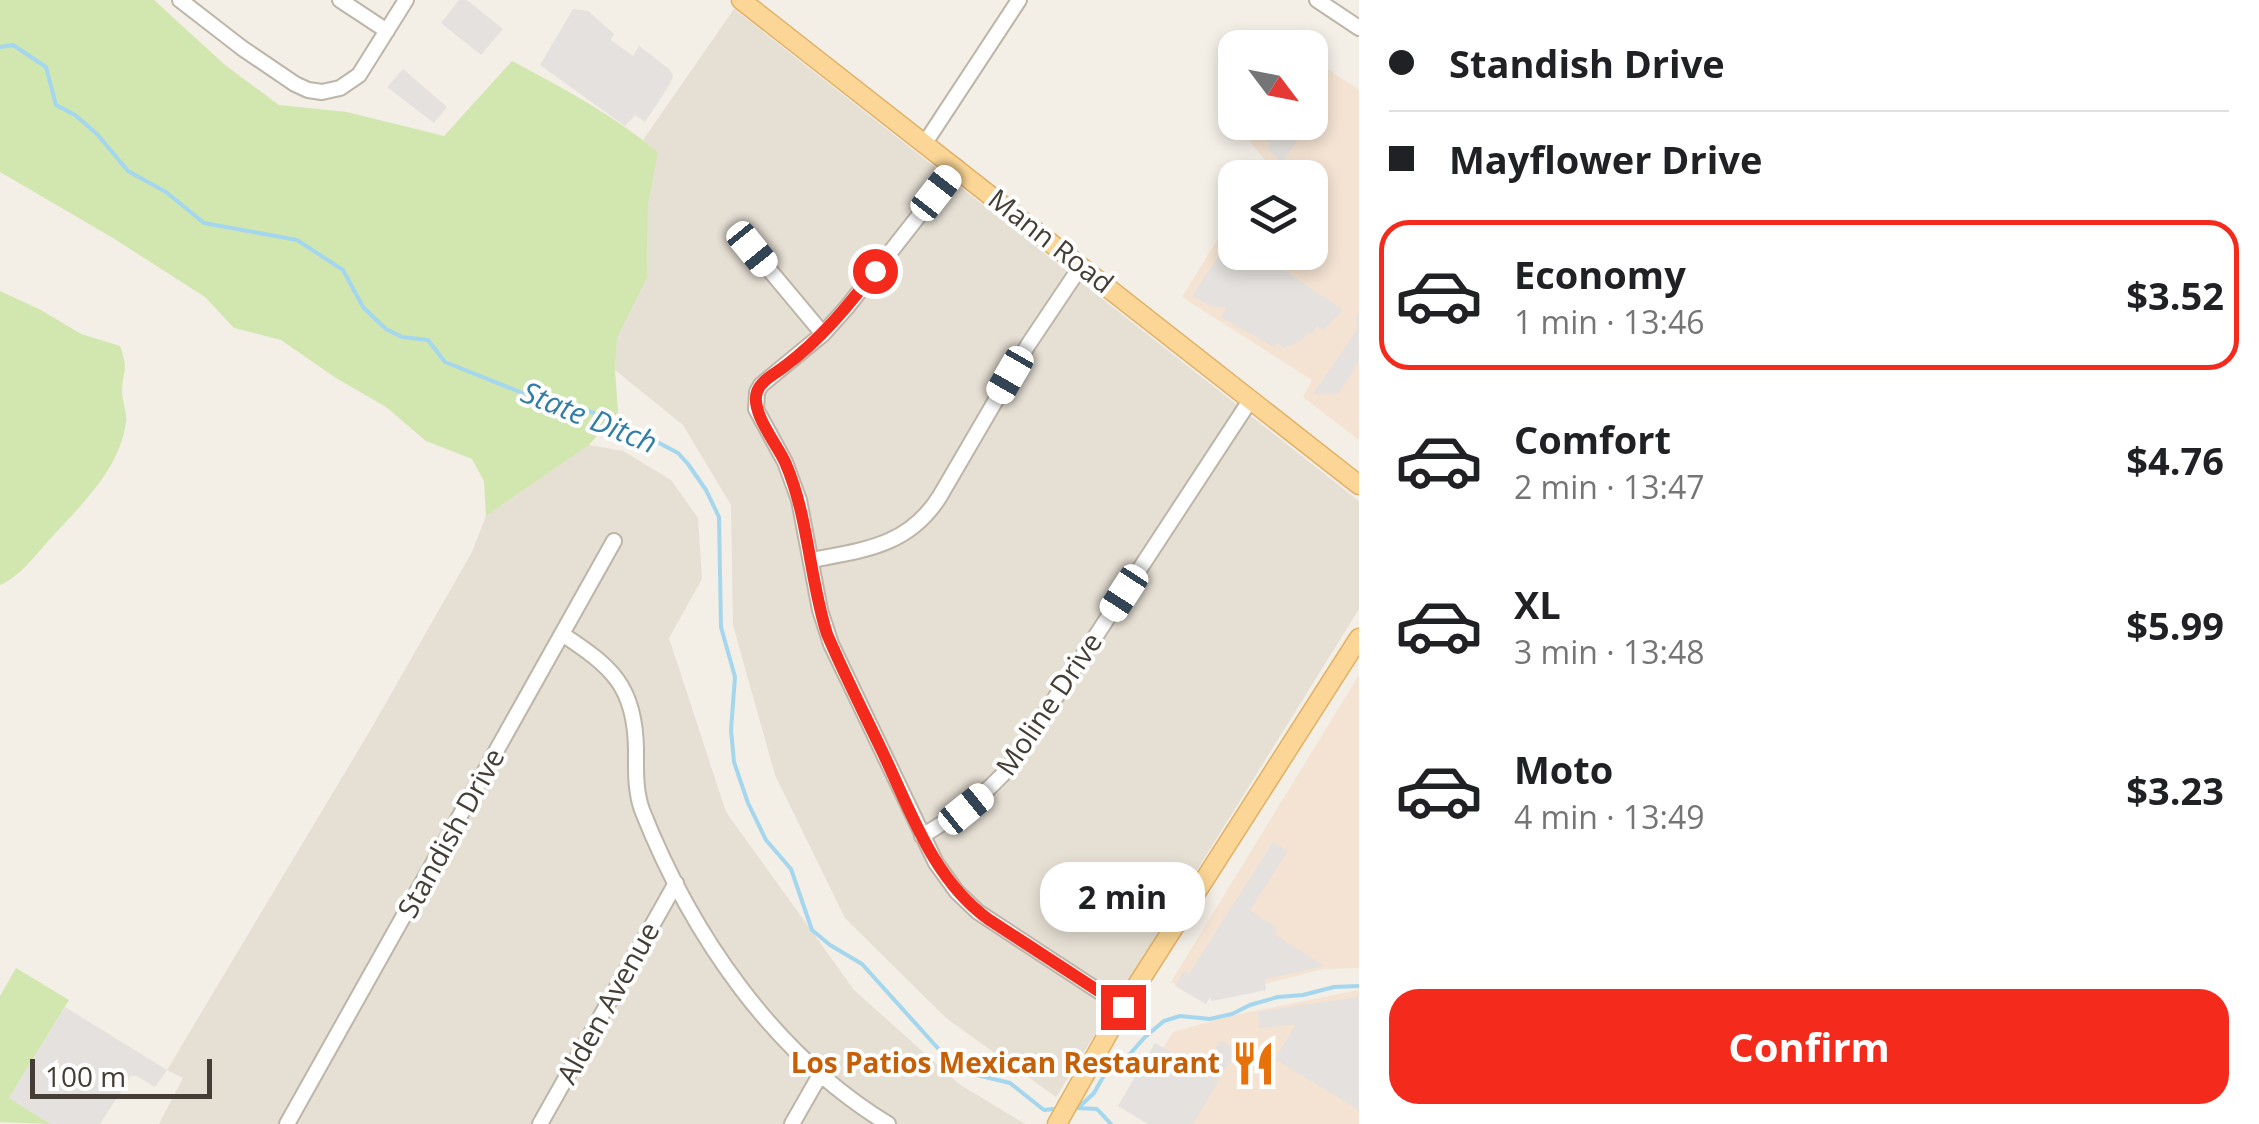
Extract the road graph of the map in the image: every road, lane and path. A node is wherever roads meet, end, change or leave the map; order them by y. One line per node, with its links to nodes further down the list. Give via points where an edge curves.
1 (180, 0): 8 (street, via 314,91 349,84)
2 (340, 0): 8 (street)
3 (406, 0): 8 (street)
4 (741, 0): 9 (main road, Mann Road)
5 (1020, 0): 9 (street)
6 (1317, 0): 7 (street)
7 (1359, 28)
8 (387, 31)
9 (925, 143): 10 (main road, Mann Road)
10 (956, 167): 12 (main road, Mann Road); 13 (street)
11 (752, 249): 13 (street)
12 (1081, 266): 14 (main road, Mann Road); 17 (street, via 923,519 890,542)
13 (822, 334): 17 (street, via 764,382 756,397 799,500)
14 (1251, 399): 15 (main road, Mann Road); 20 (street, Moline Drive, via 1012,764 966,809)
15 (1359, 485)
16 (614, 541): 18 (street, Standish Drive)
17 (811, 560): 20 (street, via 831,644)
18 (562, 634): 21 (street, via 606,666 626,694 640,804); 24 (street, Standish Drive)
19 (1359, 638): 22 (main road)
20 (922, 836): 22 (street, via 969,904)
21 (676, 883): 23 (street, via 730,973); 25 (street, Alden Avenue)
22 (1123, 1007): 28 (main road)
23 (820, 1075): 26 (street); 27 (street)
24 (287, 1124)
25 (540, 1124)
26 (792, 1124)
27 (888, 1124)
28 (1057, 1124)

